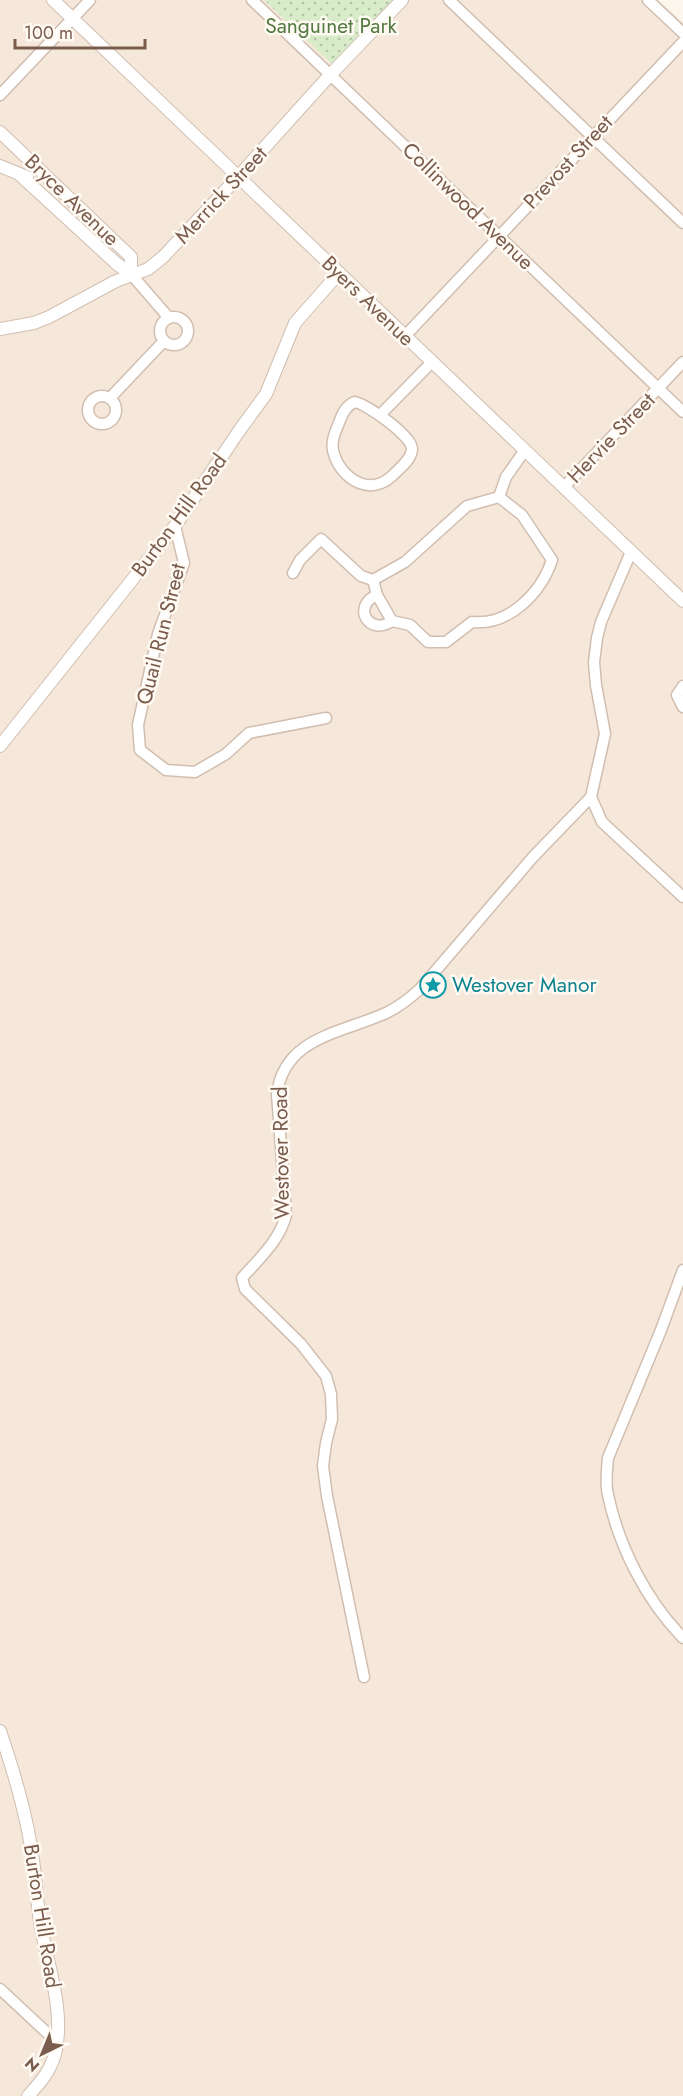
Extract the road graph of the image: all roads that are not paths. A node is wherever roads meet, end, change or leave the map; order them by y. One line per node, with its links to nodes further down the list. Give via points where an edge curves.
1 (53, 0): 7 (street, Byers Avenue)
2 (90, 0): 7 (street)
3 (252, 0): 10 (street, Collinwood Avenue)
4 (402, 0): 10 (street, Merrick Street)
5 (449, 0): 13 (street)
6 (648, 0): 8 (street)
7 (72, 18): 11 (street); 16 (street, Byers Avenue)
8 (683, 33)
9 (683, 42): 13 (street, Prevost Street)
10 (330, 75): 16 (street, Merrick Street); 19 (street, Collinwood Avenue)
11 (0, 95)
12 (0, 132): 17 (street, Bryce Avenue)
13 (592, 136): 18 (street); 19 (street, Prevost Street)
14 (0, 166): 15 (street)
15 (19, 174): 17 (street); 21 (street, Bryce Avenue)
16 (238, 177): 20 (street, Byers Avenue); 21 (street, Merrick Street, via 163,257 148,269)
17 (62, 191): 21 (street, Bryce Avenue, via 131,257)
18 (683, 223)
19 (498, 236): 24 (street, Prevost Street); 28 (street, Collinwood Avenue)
20 (339, 273): 24 (street, Byers Avenue); 35 (street, Burton Hill Road, via 295,323 266,394)
21 (131, 274): 22 (street, Bryce Avenue); 23 (street, Merrick Street, via 49,317)
22 (169, 318): 25 (street, via 160,332); 25 (street, via 179,318 187,324 188,335 182,343)
23 (0, 329)
24 (405, 336): 26 (street, Byers Avenue)
25 (164, 341): 29 (street)
26 (432, 362): 31 (street); 32 (street, Byers Avenue)
27 (683, 362): 28 (street, Hervie Street)
28 (658, 388): 30 (street, Collinwood Avenue); 33 (street, Hervie Street)
29 (110, 398)
30 (683, 412)
31 (380, 415): 31 (street, via 411,442 413,449 386,482 366,486 342,472 333,452 333,439 350,404 365,404)
32 (525, 450): 33 (street, Byers Avenue); 34 (street, via 506,477)
33 (564, 488): 36 (street, Byers Avenue)
34 (499, 497): 38 (street, via 467,506 405,562); 41 (street, via 522,515 552,560 537,588 500,619 472,622 446,642 428,642 410,625)
35 (175, 526): 44 (street, Quail Run Street, via 184,563 158,634 138,726 140,750 166,770 195,772 226,754 249,733); 45 (street, Burton Hill Road)
36 (631, 552): 40 (street, Byers Avenue); 46 (street, via 597,638 594,662 605,734)
37 (293, 573): 38 (street, via 321,539 361,576)
38 (373, 580): 39 (street)
39 (377, 595): 41 (street); 41 (street, via 366,604 366,618 379,626)
40 (683, 601)
41 (392, 621)
42 (683, 686): 43 (street, via 677,695)
43 (683, 707)
44 (326, 718)
45 (0, 747)
46 (591, 797): 47 (street, via 602,822); 50 (street, Westover Road, via 533,857 420,989 386,1013 301,1049 279,1078 276,1094 286,1215 283,1228 242,1278 245,1289 310,1353 326,1376 332,1394 332,1419 323,1466)
47 (683, 897)
48 (683, 1270): 49 (street, via 608,1458 607,1480 607,1494 626,1551 658,1610)
49 (683, 1638)
50 (364, 1677)
51 (0, 1731): 53 (street, Burton Hill Road, via 20,1795 33,1858 40,1924 56,2002)
52 (0, 1989): 53 (street)
53 (57, 2042): 54 (street, Burton Hill Road, via 50,2068)
54 (28, 2096)

